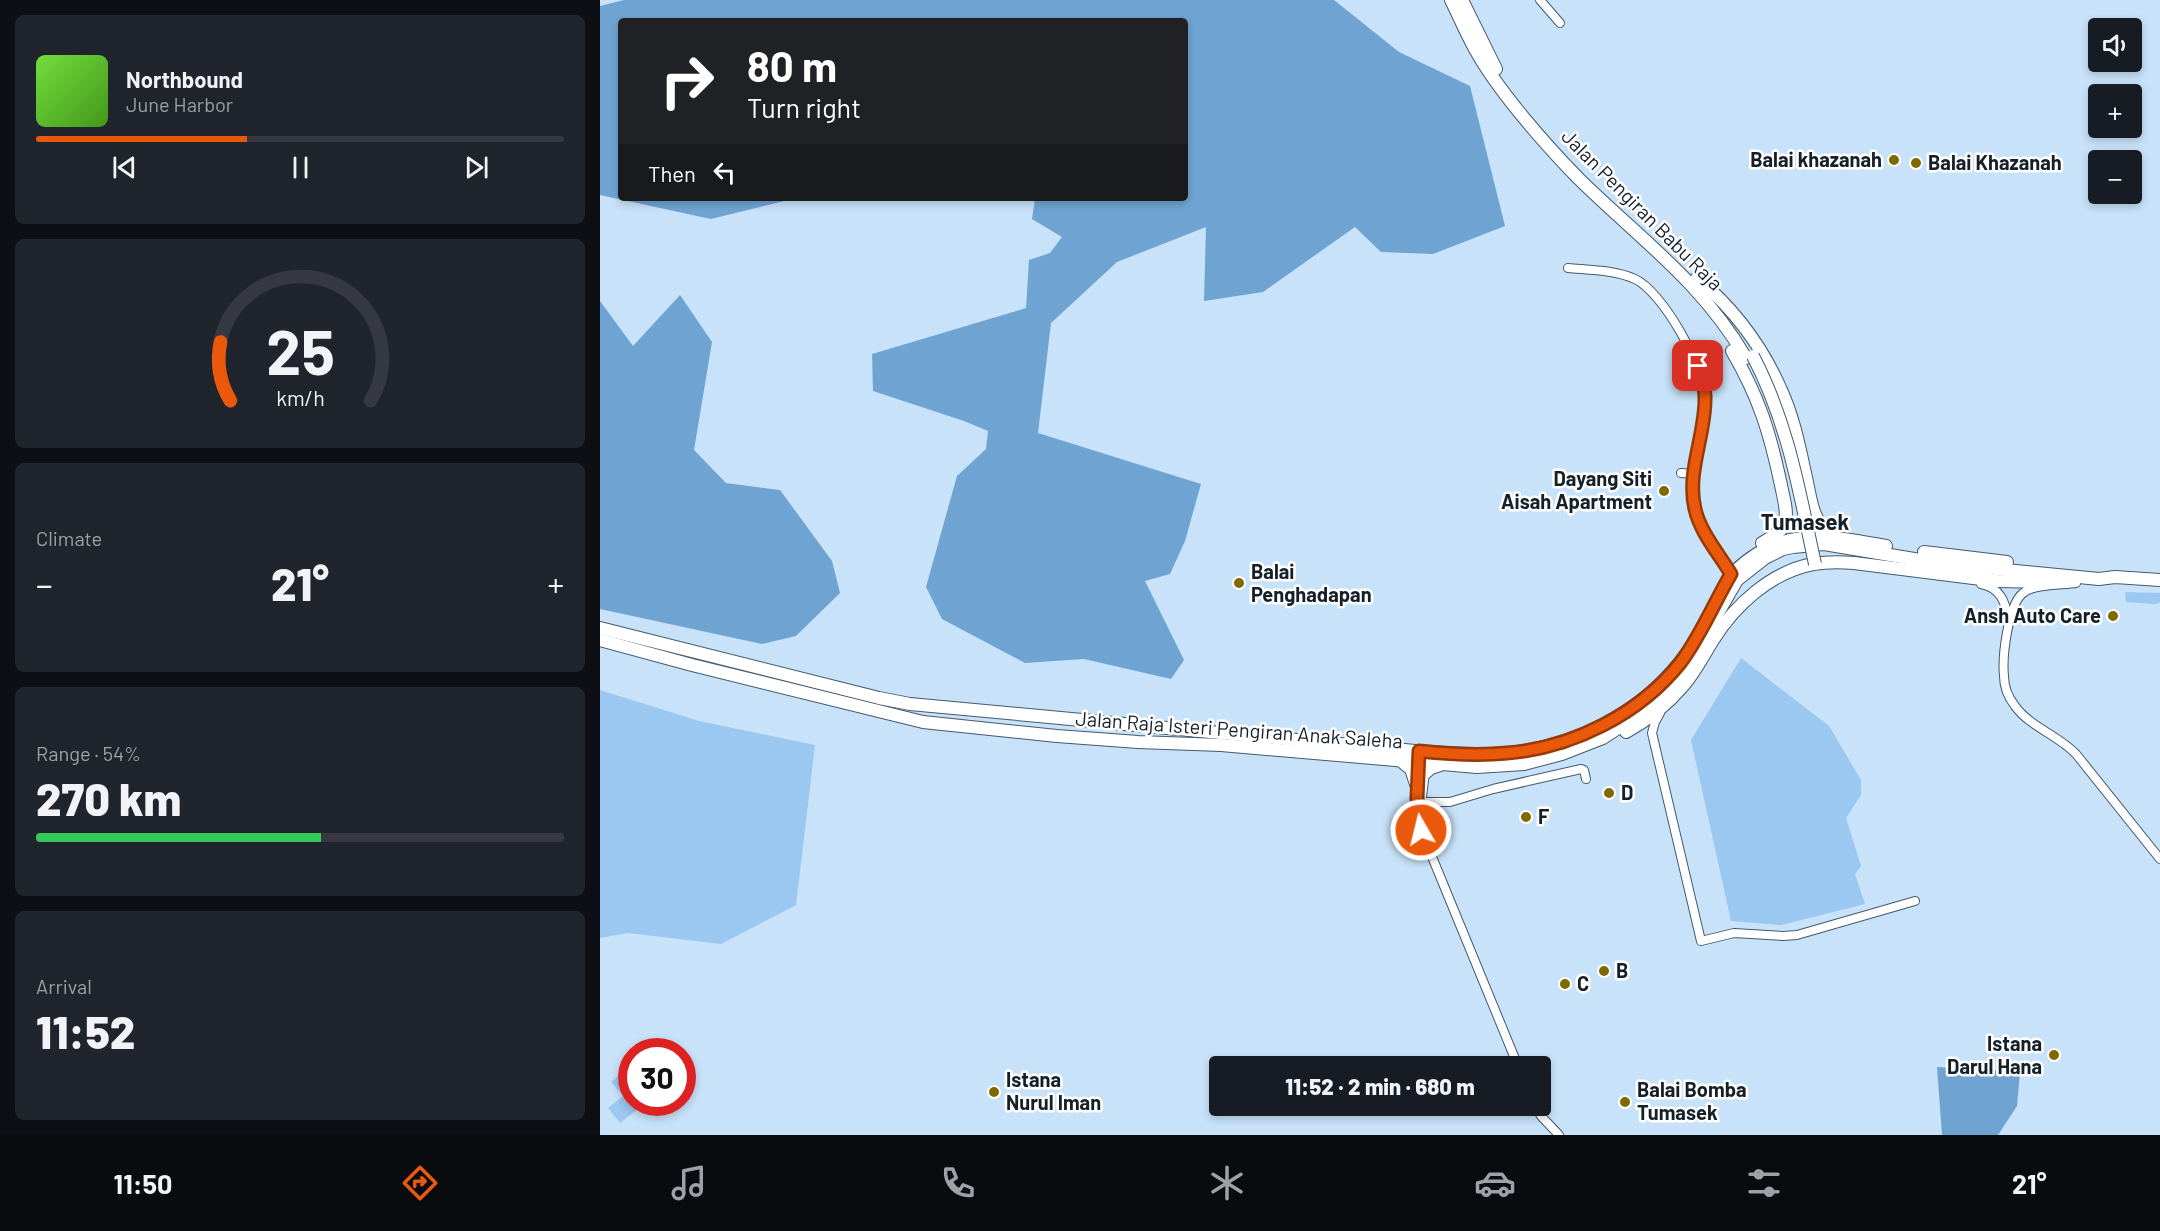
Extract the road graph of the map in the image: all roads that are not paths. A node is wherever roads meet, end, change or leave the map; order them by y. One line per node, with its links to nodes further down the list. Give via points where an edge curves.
1 (1450, 0): 6 (main road, Jalan Pengiran Babu Raja, via 1476,51 1539,134 1577,177)
2 (1462, 0): 6 (main road, Jalan Pengiran Babu Raja, via 1510,91 1550,140)
3 (1540, 0): 4 (street)
4 (1560, 23)
5 (1568, 268): 8 (street, via 1634,279 1649,287 1672,318 1703,382 1705,398)
6 (1694, 280): 9 (main road, via 1713,291 1737,317 1769,364 1797,434); 10 (main road, via 1766,421); 13 (main road, Jalan Pengiran Babu Raja, bridge, via 1724,310 1772,396 1788,441)
7 (1681, 472): 8 (street)
8 (1694, 474): 14 (street, via 1697,516)
9 (1812, 500): 10 (main road, via 1813,517 1802,525 1791,519); 11 (main road, via 1821,525)
10 (1784, 501): 12 (main road, via 1783,528)
11 (1837, 537): 12 (main road, Jalan Raja Isteri Pengiran Anak Saleha, via 1787,539); 16 (main road, Jalan Raja Isteri Pengiran Anak Saleha, via 1944,555 2102,571)
12 (1745, 561): 14 (main road, Jalan Raja Isteri Pengiran Anak Saleha)
13 (1811, 565): 15 (main road, via 1854,563); 23 (main road, via 1777,578 1745,601)
14 (1731, 574): 28 (main road, Jalan Raja Isteri Pengiran Anak Saleha, via 1679,664 1645,698 1613,719 1581,735 1532,749)
15 (1946, 574): 19 (main road, via 1996,581); 20 (street, via 1994,588 2003,598)
16 (2115, 576): 17 (main road, Jalan Raja Isteri Pengiran Anak Saleha); 18 (main road, Jalan Raja Isteri Pengiran Anak Saleha)
17 (2099, 579): 19 (main road); 26 (main road, Jalan Raja Isteri Pengiran Anak Saleha, via 1944,564 1824,544 1784,549 1737,580 1689,665 1664,693 1619,728)
18 (2160, 580)
19 (2076, 583): 20 (street, via 2028,589 2018,597)
20 (2010, 620): 32 (street, via 2004,676 2010,699 2026,717 2067,744)
21 (600, 628): 28 (main road, Jalan Raja Isteri Pengiran Anak Saleha, via 910,704)
22 (600, 640): 27 (main road, Jalan Raja Isteri Pengiran Anak Saleha, via 923,722)
23 (1666, 704): 24 (main road); 25 (street)
24 (1640, 724): 25 (street); 26 (main road, via 1609,741)
25 (1652, 733): 33 (street, via 1701,941 1734,933 1797,935)
26 (1585, 746): 28 (main road, Jalan Raja Isteri Pengiran Anak Saleha, via 1516,765 1477,767)
27 (1401, 761): 28 (main road, Jalan Raja Isteri Pengiran Anak Saleha); 30 (main road, via 1411,769)
28 (1423, 761): 30 (street); 31 (street)
29 (1586, 779): 31 (street, via 1581,769 1450,802)
30 (1417, 787): 31 (street)
31 (1419, 802): 34 (street, via 1421,830)
32 (2160, 859)
33 (1915, 901)
34 (1514, 1056)
35 (1541, 1116): 36 (street)
36 (1559, 1135)

